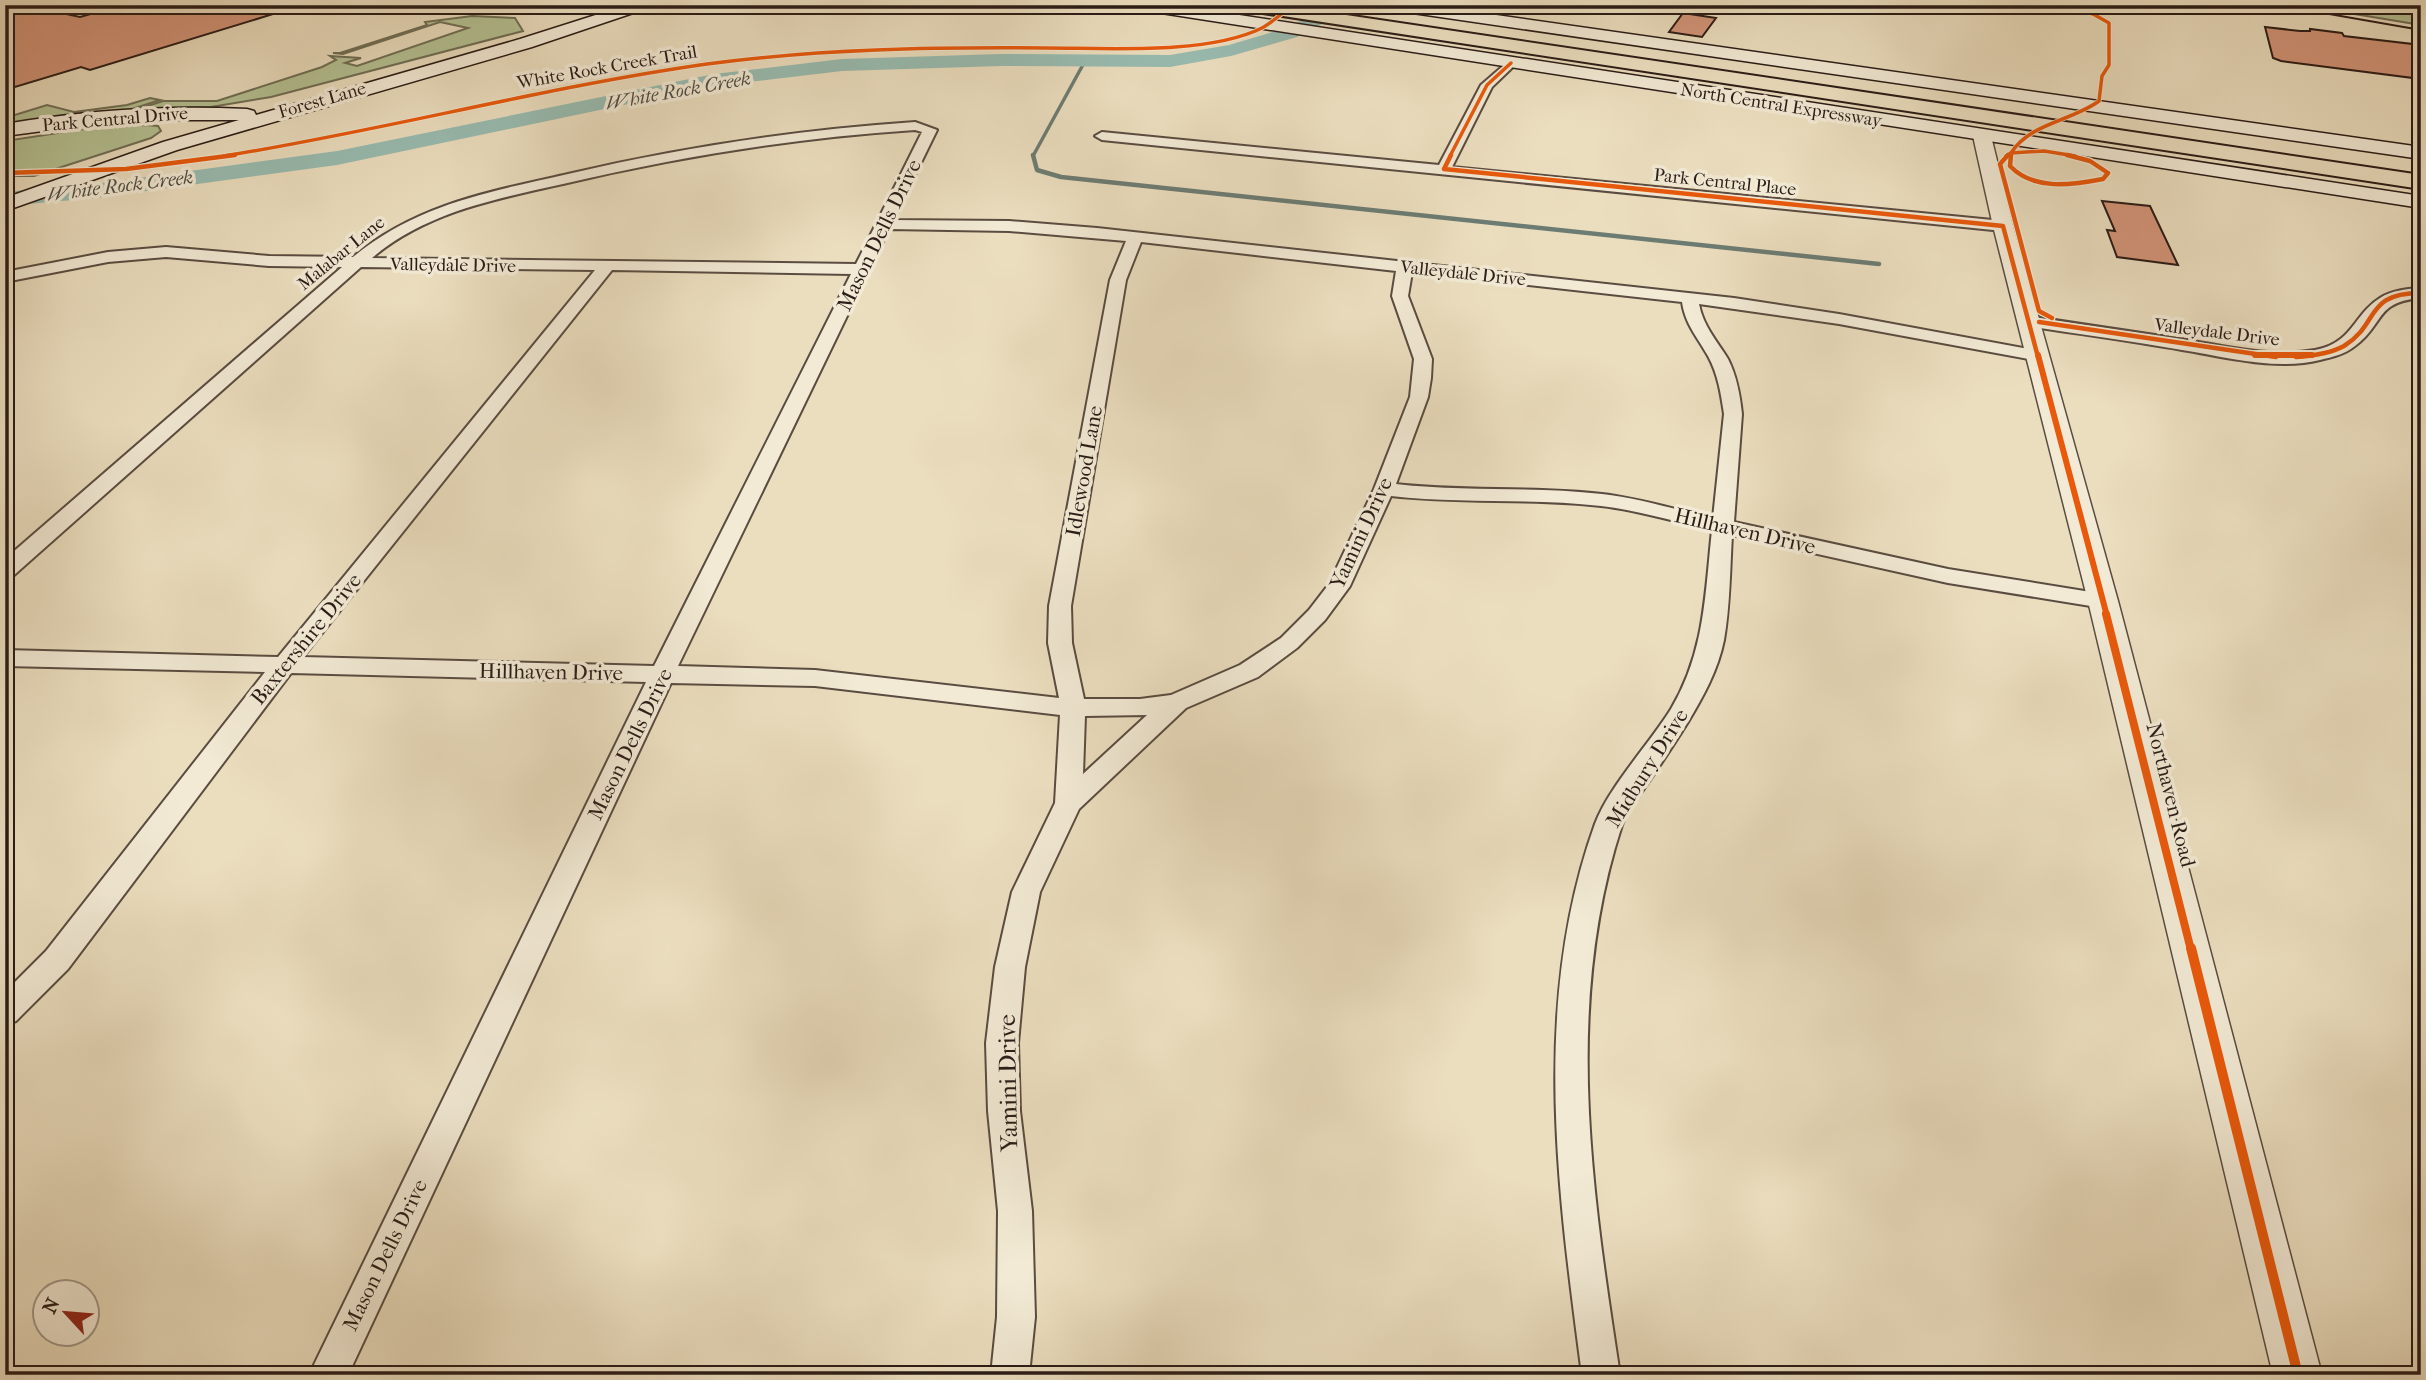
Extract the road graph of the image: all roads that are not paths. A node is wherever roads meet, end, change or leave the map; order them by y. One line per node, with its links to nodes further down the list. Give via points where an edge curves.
1 (617, 5): 5 (main road); 8 (main road, Forest Lane)
2 (1142, 5): 7 (main road, North Central Expressway)
3 (1301, 5): 9 (highway, North Central Expressway)
4 (1357, 5): 9 (highway)
5 (640, 6): 11 (main road, Forest Lane)
6 (1395, 6): 26 (main road, North Central Expressway)
7 (1249, 11): 10 (highway, North Central Expressway); 12 (main road, North Central Expressway, via 1352,38)
8 (583, 16): 11 (main road, via 570,26); 13 (main road, Forest Lane)
9 (1478, 31): 10 (highway, North Central Expressway)
10 (1540, 45): 14 (highway, North Central Expressway); 15 (highway, North Central Expressway)
11 (485, 55): 17 (main road, Forest Lane)
12 (1511, 63): 23 (main road, North Central Expressway); 28 (street, via 1487,85)
13 (363, 80): 16 (main road, via 250,104); 17 (main road, Forest Lane)
14 (1752, 82): 30 (highway, North Central Expressway); 31 (highway, via 1815,100 2284,175)
15 (1923, 97): 27 (highway, via 1983,100); 29 (highway, North Central Expressway)
16 (189, 111): 17 (main road, Park Central Drive); 21 (main road, Park Central Drive, via 105,116)
17 (243, 119): 18 (main road, Park Central Drive); 34 (main road, Forest Lane)
18 (213, 123): 19 (main road, Park Central Drive); 25 (main road)
19 (104, 124): 24 (main road, Park Central Drive); 25 (main road, via 156,124 168,129)
20 (915, 126): 35 (street, Mason Dells Drive, via 930,132); 38 (street, Malabar Lane, via 700,149 487,197 422,218)
21 (5, 130)
22 (1102, 136): 28 (street, Park Central Place)
23 (1982, 136): 31 (main road, North Central Expressway); 36 (street, Northaven Road)
24 (5, 138)
25 (144, 143): 32 (main road)
26 (2421, 153)
27 (2421, 159)
28 (1444, 169): 36 (street, Park Central Place)
29 (2421, 171)
30 (2421, 182)
31 (2313, 185): 33 (main road, North Central Expressway)
32 (5, 191)
33 (2421, 202)
34 (5, 205)
35 (884, 224): 37 (street, Valleydale Drive, via 1009,226); 41 (street, Mason Dells Drive)
36 (2003, 226): 45 (street, Northaven Road)
37 (1135, 237): 40 (street, Valleydale Drive); 55 (street, Idlewood Lane, via 1118,280 1060,606 1060,643)
38 (356, 262): 39 (street, Valleydale Drive); 42 (street, Valleydale Drive, via 269,261 166,252 86,260); 49 (street, Malabar Lane)
39 (607, 266): 41 (street, Valleydale Drive); 52 (street, Baxtershire Drive)
40 (1405, 267): 44 (street, Valleydale Drive); 47 (street, Yamini Drive, via 1400,296 1423,359 1422,378)
41 (862, 269): 53 (street, Mason Dells Drive)
42 (5, 277)
43 (2421, 293): 45 (street, Valleydale Drive, via 2389,297 2359,335 2333,351 2313,355 2246,354)
44 (1690, 298): 46 (street, Valleydale Drive, via 1839,319); 48 (street, Midbury Drive, via 1691,315 1721,363 1731,396)
45 (2028, 321): 46 (street, Northaven Road)
46 (2039, 356): 50 (street, Northaven Road)
47 (1384, 489): 48 (street, Hillhaven Drive, via 1604,500); 54 (street, Yamini Drive, via 1339,586 1317,615 1289,643 1249,671)
48 (1722, 526): 50 (street, Hillhaven Drive, via 1948,576); 60 (street, Midbury Drive, via 1707,664 1691,697 1610,820 1592,876 1574,976 1571,1069 1578,1210)
49 (5, 572)
50 (2103, 601): 61 (street, Northaven Road)
51 (5, 658): 52 (street, Hillhaven Drive)
52 (284, 665): 53 (street, Hillhaven Drive); 57 (street, Baxtershire Drive, via 57,960)
53 (662, 675): 55 (street, Hillhaven Drive, via 851,680 1000,703); 58 (street, Mason Dells Drive)
54 (1177, 702): 55 (street, Hillhaven Drive, via 1155,708); 56 (street, Yamini Drive)
55 (1073, 708): 56 (street, Yamini Drive)
56 (1068, 803): 59 (street, Yamini Drive, via 1026,892 1008,980 1002,1043 1004,1111 1016,1211 1016,1317)
57 (5, 1012)
58 (328, 1375)
59 (1010, 1375)
60 (1601, 1375)
61 (2298, 1375)

